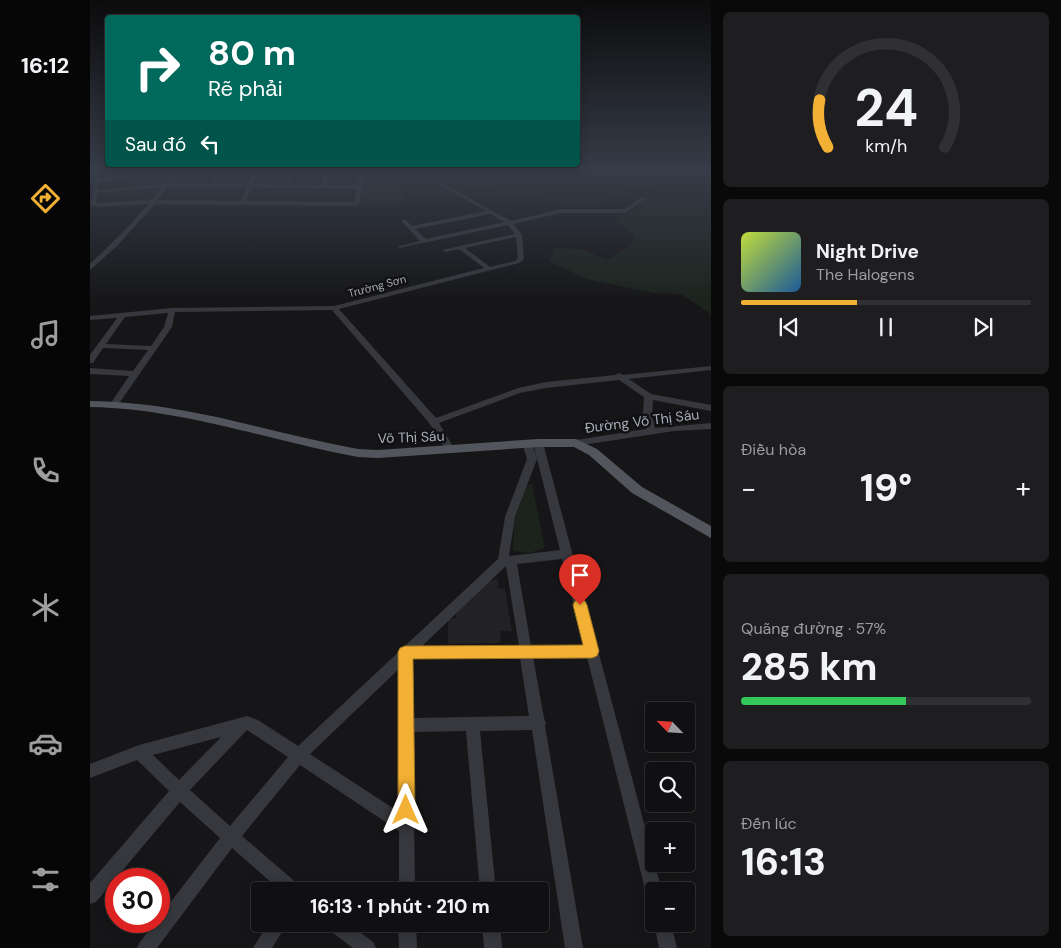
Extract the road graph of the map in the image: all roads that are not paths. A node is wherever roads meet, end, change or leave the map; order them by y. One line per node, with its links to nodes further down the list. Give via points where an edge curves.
1 (143, 215): 13 (street)
2 (475, 215): 7 (street)
3 (497, 215): 6 (street, Trường Sơn)
4 (542, 215): 6 (street)
5 (404, 221): 7 (street)
6 (509, 222): 8 (street, Trường Sơn); 9 (street)
7 (411, 228): 9 (street)
8 (518, 235): 11 (street); 14 (street, Trường Sơn, via 521,259)
9 (424, 241): 10 (street)
10 (401, 247)
11 (460, 247): 12 (street); 14 (street)
12 (445, 250)
13 (90, 268)
14 (488, 268): 15 (street, Trường Sơn)
15 (334, 308): 16 (street, Trường Sơn); 30 (street)
16 (172, 310): 17 (street, Trường Sơn); 20 (street, via 168,327)
17 (124, 314): 18 (street, Trường Sơn); 19 (street)
18 (90, 318)
19 (101, 346): 20 (street); 21 (street)
20 (153, 348): 24 (street)
21 (90, 361)
22 (711, 368): 25 (street)
23 (90, 371): 24 (street)
24 (136, 374): 27 (street)
25 (619, 376): 26 (street); 30 (street, via 534,387)
26 (648, 396): 29 (street); 32 (street, via 646,413)
27 (115, 403): 28 (main road, Võ Thị Sáu); 35 (main road, Võ Thị Sáu, via 175,411 358,453)
28 (90, 404)
29 (711, 408)
30 (434, 422): 35 (street)
31 (711, 426): 32 (street, Đường Võ Thị Sáu)
32 (651, 431): 34 (street, Đường Võ Thị Sáu)
33 (533, 443): 34 (main road, Võ Thị Sáu); 35 (main road, Võ Thị Sáu); 37 (street); 38 (street, via 532,459 510,517)
34 (576, 443): 36 (main road, via 593,452 637,490)
35 (450, 450)
36 (711, 533)
37 (567, 554): 38 (street); 39 (street)
38 (507, 560): 40 (street); 41 (street)
39 (592, 651): 41 (street); 55 (street)
40 (405, 652): 41 (street); 45 (street); 47 (street)
41 (527, 652): 42 (street)
42 (539, 723): 44 (street); 67 (street)
43 (243, 724): 46 (street); 47 (street, via 253,726); 49 (street)
44 (472, 724): 45 (street); 54 (street)
45 (406, 725): 50 (street)
46 (139, 752): 48 (street); 49 (street)
47 (298, 756): 50 (street); 51 (street)
48 (90, 771)
49 (180, 791): 51 (street); 56 (street)
50 (407, 827): 53 (street)
51 (231, 837): 52 (street); 62 (street)
52 (283, 882)
53 (407, 882)
54 (487, 882)
55 (651, 882)
56 (90, 896)
57 (273, 932): 63 (street)
58 (346, 932): 64 (street)
59 (408, 932): 65 (street)
60 (492, 932): 66 (street)
61 (664, 932): 68 (street)
62 (146, 948)
63 (262, 948)
64 (367, 948)
65 (408, 948)
66 (493, 948)
67 (574, 948)
68 (668, 948)

